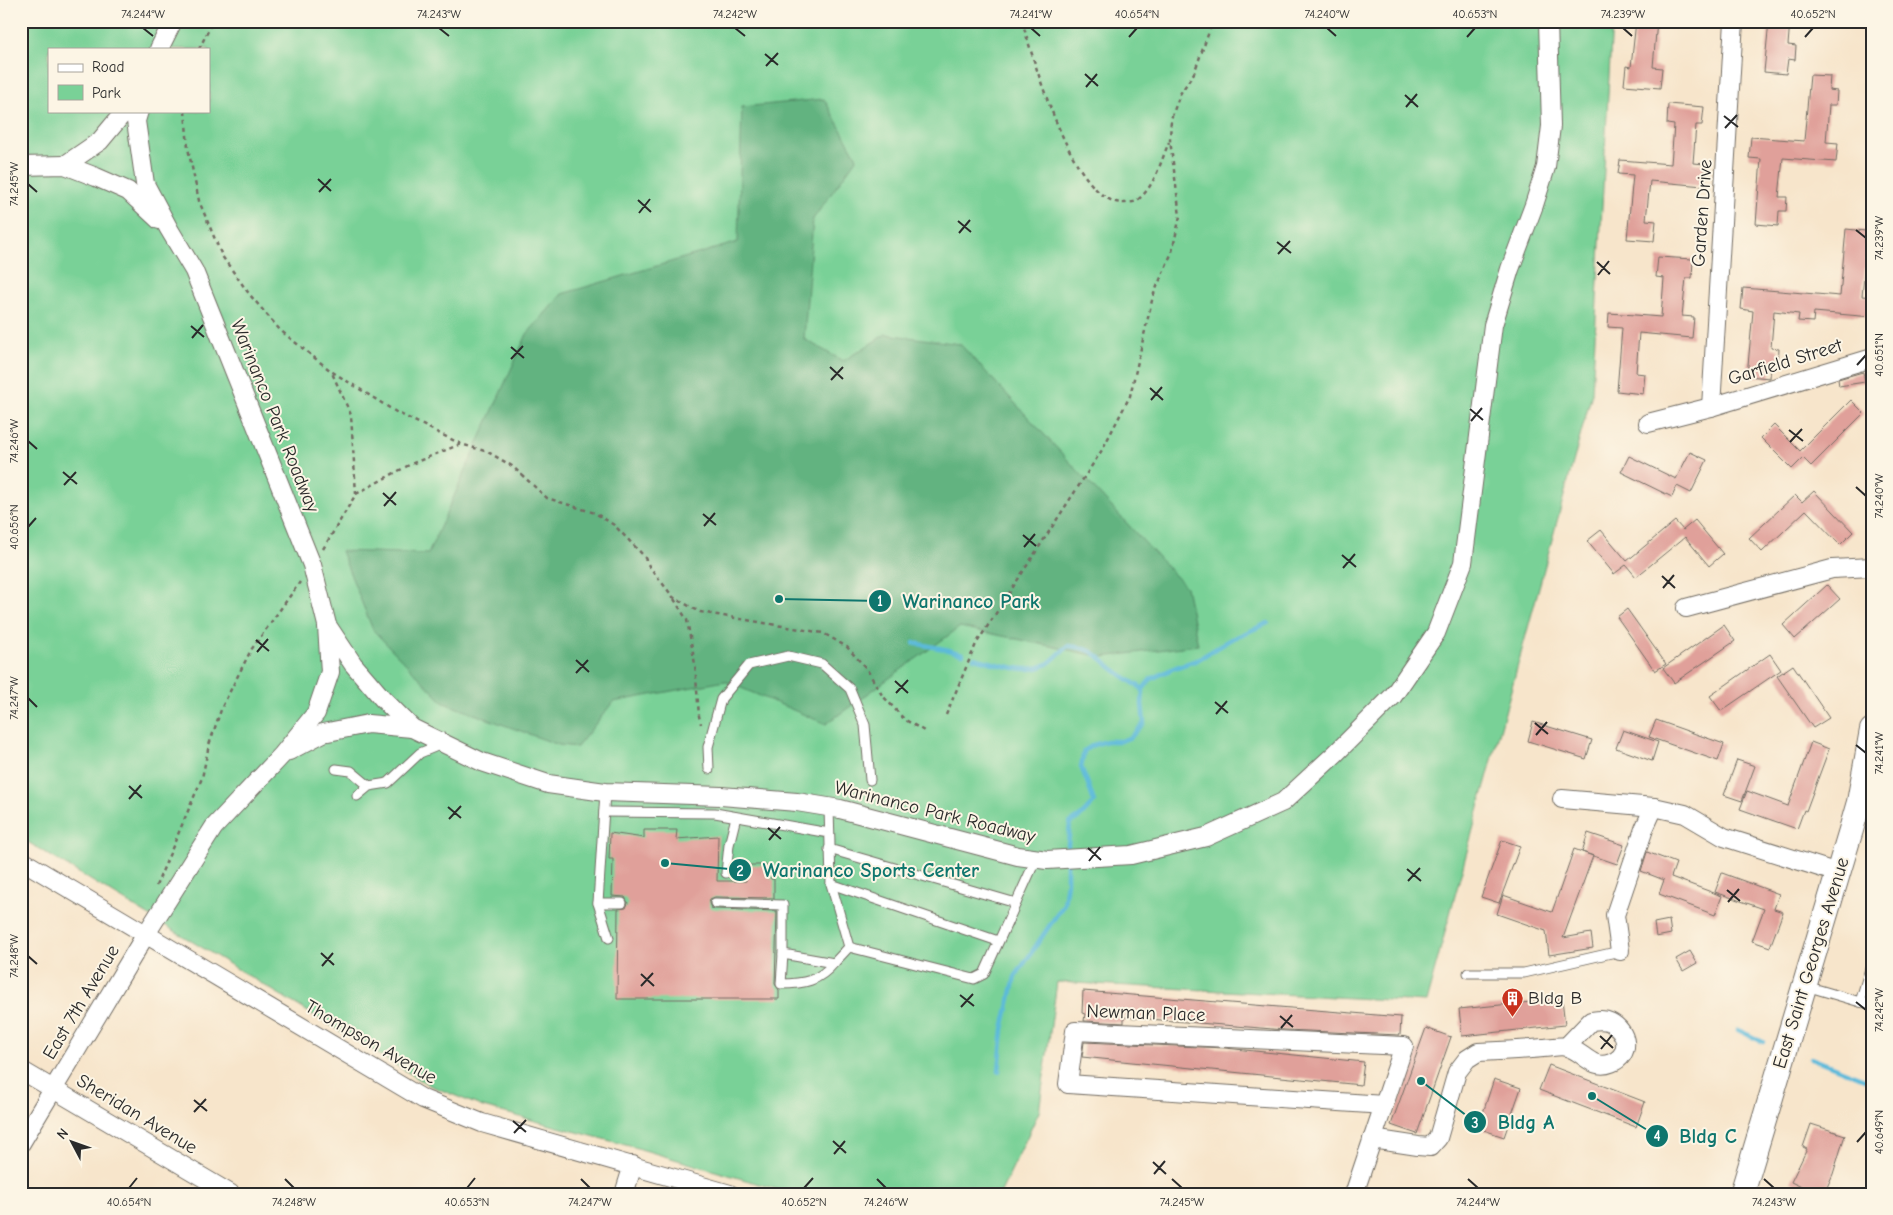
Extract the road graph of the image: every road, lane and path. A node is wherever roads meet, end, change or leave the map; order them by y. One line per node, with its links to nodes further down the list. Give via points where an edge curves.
1 (173, 21): 7 (street)
2 (213, 21): 8 (path)
3 (1022, 21): 12 (path, via 1040,83 1074,162 1099,193 1117,203 1134,202 1148,189)
4 (1213, 21): 12 (path, via 1194,73 1180,94 1171,119)
5 (1548, 21): 49 (street, Warinanco Park Roadway, via 1551,126 1546,167 1493,324 1463,563 1436,633 1393,696 1283,802 1206,837 1131,855)
6 (1734, 21): 20 (street, Garden Drive)
7 (160, 48)
8 (200, 48)
9 (125, 112): 13 (street, via 100,141)
10 (139, 112): 17 (street, Warinanco Park Roadway, via 136,121 145,184)
11 (185, 112): 19 (path, via 188,148 199,201 222,256 280,330)
12 (1170, 140): 29 (path, via 1180,216 1172,252 1153,296 1130,396 1102,450 976,644)
13 (65, 165): 14 (street, Warinanco Park Roadway); 17 (street, Warinanco Park Roadway, via 128,191)
14 (21, 166)
15 (1872, 204): 16 (lane)
16 (1872, 211)
17 (169, 229): 24 (street, Warinanco Park Roadway, via 194,272)
18 (1872, 358): 20 (street, Garfield Street)
19 (331, 371): 22 (path, via 396,412); 23 (path, via 351,416)
20 (1711, 407): 21 (street, Garfield Street)
21 (1648, 423)
22 (461, 444): 23 (path, via 411,464); 26 (path, via 488,452 512,466 547,498 596,513 614,525 644,556)
23 (356, 494): 24 (path)
24 (312, 565): 28 (street, Warinanco Park Roadway); 54 (path, via 251,650 222,707 202,778)
25 (1872, 567): 27 (street, via 1832,568)
26 (673, 598): 32 (path, via 700,612 823,634 847,647 904,719); 34 (path, via 687,620 699,716)
27 (1686, 608)
28 (327, 625): 30 (street, Warinanco Park Roadway, via 359,671); 35 (street, Warinanco Park Roadway, via 330,672 316,713)
29 (946, 715)
30 (412, 728): 33 (street, Warinanco Park Roadway); 35 (street, Warinanco Park Roadway, via 368,724 323,733)
31 (1872, 730): 52 (main road, East Saint Georges Avenue, via 1862,803)
32 (924, 731)
33 (444, 743): 39 (lane, via 420,753 388,783); 40 (street, Warinanco Park Roadway, via 482,762 548,784)
34 (708, 747): 37 (lane); 38 (lane, via 721,698 749,665 788,656 822,664 850,689 865,725)
35 (282, 755): 59 (street, Warinanco Park Roadway, via 214,827)
36 (336, 769): 39 (lane, via 351,771)
37 (709, 769)
38 (870, 780)
39 (369, 786): 41 (lane)
40 (605, 792): 43 (street, Warinanco Park Roadway, via 797,802); 45 (lane)
41 (357, 796)
42 (1562, 799): 44 (street)
43 (828, 807): 47 (lane); 49 (street, Warinanco Park Roadway, via 996,852)
44 (1654, 807): 52 (street, via 1685,814 1724,837); 63 (street, via 1615,915)
45 (604, 812): 46 (lane, via 715,813); 56 (lane)
46 (736, 817): 47 (lane); 51 (lane)
47 (829, 833): 48 (lane)
48 (830, 850): 53 (lane); 55 (lane)
49 (1041, 859): 55 (lane)
50 (21, 860): 59 (street, Thompson Avenue)
51 (726, 873)
52 (1838, 873): 68 (main road, East Saint Georges Avenue)
53 (831, 884): 61 (lane); 62 (lane)
54 (154, 890)
55 (1016, 902): 61 (lane)
56 (598, 903): 57 (lane); 60 (lane)
57 (622, 903)
58 (715, 903): 64 (lane, via 783,905)
59 (146, 934): 73 (street, East 7th Avenue); 77 (street, Thompson Avenue, via 424,1099 482,1122)
60 (609, 938)
61 (998, 941): 62 (lane, via 984,974 974,979)
62 (849, 948): 66 (lane)
63 (1620, 951): 67 (lane, via 1524,973)
64 (783, 954): 66 (lane); 66 (lane, via 781,984 811,980 825,974)
65 (1872, 962): 69 (lane)
66 (834, 963)
67 (1468, 973)
68 (1806, 986): 69 (lane); 82 (main road, East Saint Georges Avenue)
69 (1860, 1002): 70 (lane)
70 (1872, 1004)
71 (1566, 1047): 75 (street, via 1478,1052 1467,1058 1457,1072 1438,1138 1430,1147)
72 (21, 1070): 73 (street, Sheridan Avenue)
73 (53, 1089): 76 (street, East 7th Avenue); 78 (street, Sheridan Avenue)
74 (1384, 1104): 74 (street, Newman Place, via 1404,1046 1075,1031 1068,1084); 75 (street, Newman Place)
75 (1372, 1139): 81 (street, Newman Place)
76 (21, 1143)
77 (633, 1165): 79 (street); 80 (street, Thompson Avenue)
78 (231, 1194)
79 (624, 1194)
80 (730, 1194)
81 (1354, 1194)
82 (1742, 1194)

